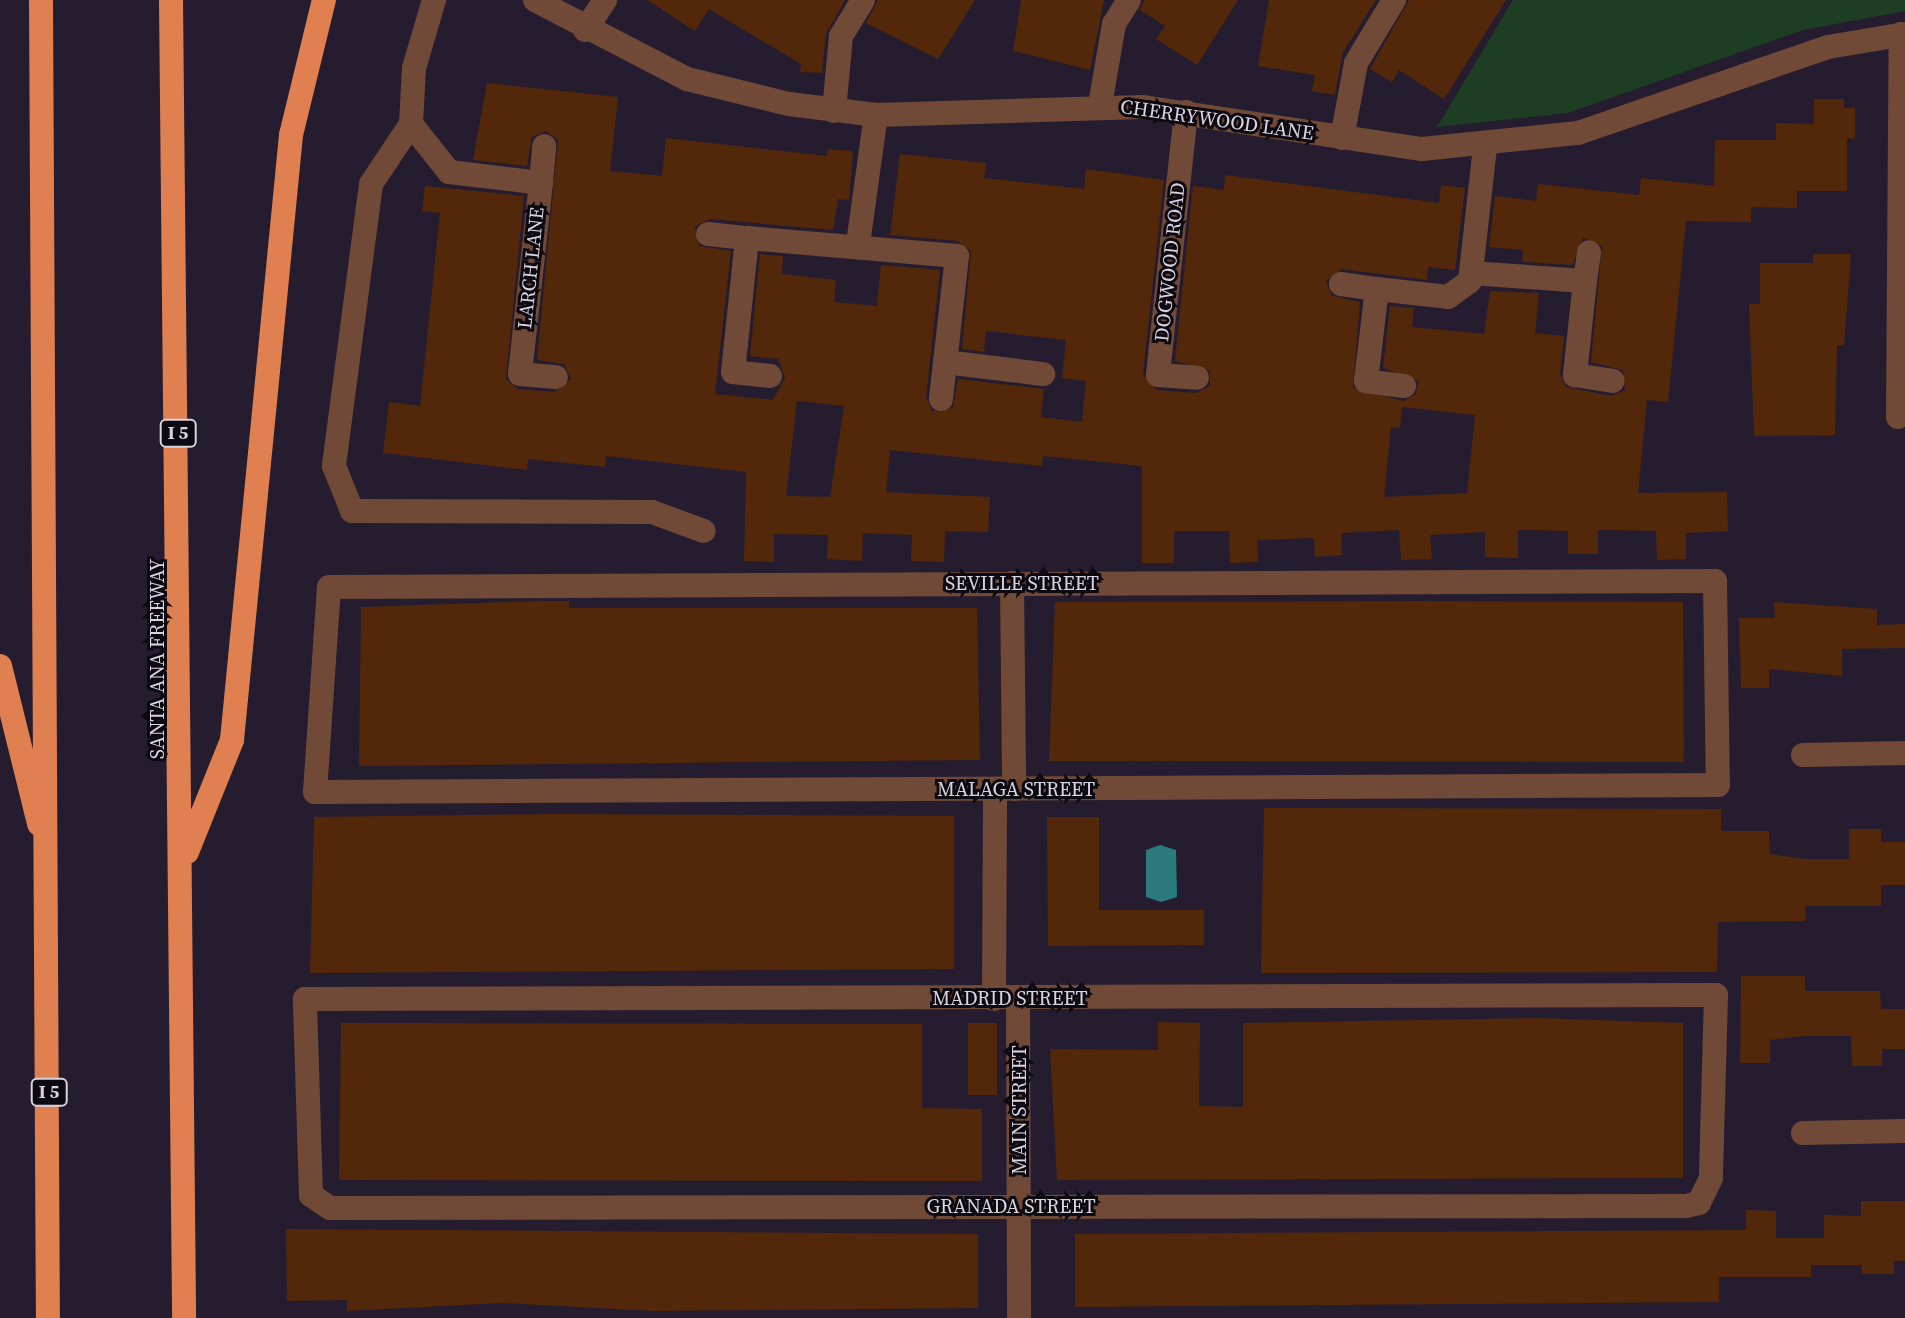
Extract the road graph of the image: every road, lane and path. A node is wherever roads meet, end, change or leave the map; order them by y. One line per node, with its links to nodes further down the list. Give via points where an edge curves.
1 (41, 0): 46 (highway, I 5)
2 (171, 0): 47 (highway, SANTA ANA FREEWAY / I 5)
3 (324, 0): 47 (highway, via 291,135 232,740)
4 (434, 0): 16 (street, via 414,68)
5 (535, 0): 10 (street, CHERRYWOOD LANE)
6 (605, 0): 10 (street)
7 (863, 0): 13 (street, via 841,36)
8 (1129, 0): 12 (street, via 1114,24)
9 (1394, 0): 17 (street, via 1356,63)
10 (585, 30): 13 (street, CHERRYWOOD LANE, via 687,79)
11 (1903, 34): 19 (street, CHERRYWOOD LANE, via 1828,47 1578,133); 37 (street)
12 (1100, 105): 14 (street, CHERRYWOOD LANE); 15 (street, CHERRYWOOD LANE)
13 (834, 111): 15 (street, CHERRYWOOD LANE)
14 (1186, 112): 17 (street, CHERRYWOOD LANE); 33 (street, DOGWOOD ROAD, via 1158,375)
15 (876, 115): 23 (street)
16 (411, 124): 20 (street, LARCH LANE, via 449,172); 38 (street, via 371,184 334,466 352,511 652,512)
17 (1342, 138): 19 (street, CHERRYWOOD LANE, via 1422,149)
18 (544, 146): 20 (street)
19 (1485, 147): 25 (street)
20 (541, 183): 32 (street, LARCH LANE, via 520,374)
21 (708, 234): 22 (street)
22 (747, 238): 23 (street, via 828,249); 31 (street, via 733,372)
23 (858, 244): 29 (street, via 957,256)
24 (1589, 252): 26 (street)
25 (1471, 273): 26 (street); 28 (street, via 1448,297)
26 (1585, 281): 34 (street, via 1575,375)
27 (1341, 284): 28 (street)
28 (1377, 289): 35 (street, via 1366,381)
29 (945, 362): 30 (street); 36 (street)
30 (1043, 374)
31 (770, 376)
32 (556, 377)
33 (1197, 378)
34 (1613, 381)
35 (1404, 386)
36 (941, 399)
37 (1898, 417)
38 (704, 531)
39 (1012, 583): 43 (street, SEVILLE STREET, via 1715,581); 44 (street); 45 (street, SEVILLE STREET, via 329,587)
40 (0, 666): 46 (highway)
41 (1905, 753): 42 (street)
42 (1803, 755)
43 (1718, 785): 44 (street, MALAGA STREET)
44 (1005, 789): 45 (street, MALAGA STREET); 49 (street)
45 (315, 792)
46 (49, 865): 55 (highway, I 5)
47 (182, 865): 56 (highway, SANTA ANA FREEWAY / I 5)
48 (1018, 998): 49 (street, MADRID STREET); 52 (street, MADRID STREET, via 1716,995); 54 (street, MAIN STREET)
49 (994, 999): 53 (street, MADRID STREET, via 305,999)
50 (1905, 1131): 51 (street)
51 (1803, 1133)
52 (1708, 1191): 54 (street, GRANADA STREET, via 1699,1203 1686,1206)
53 (311, 1195): 54 (street, GRANADA STREET, via 330,1208)
54 (1020, 1206): 57 (street, MAIN STREET)
55 (48, 1318)
56 (184, 1318)
57 (1019, 1318)

